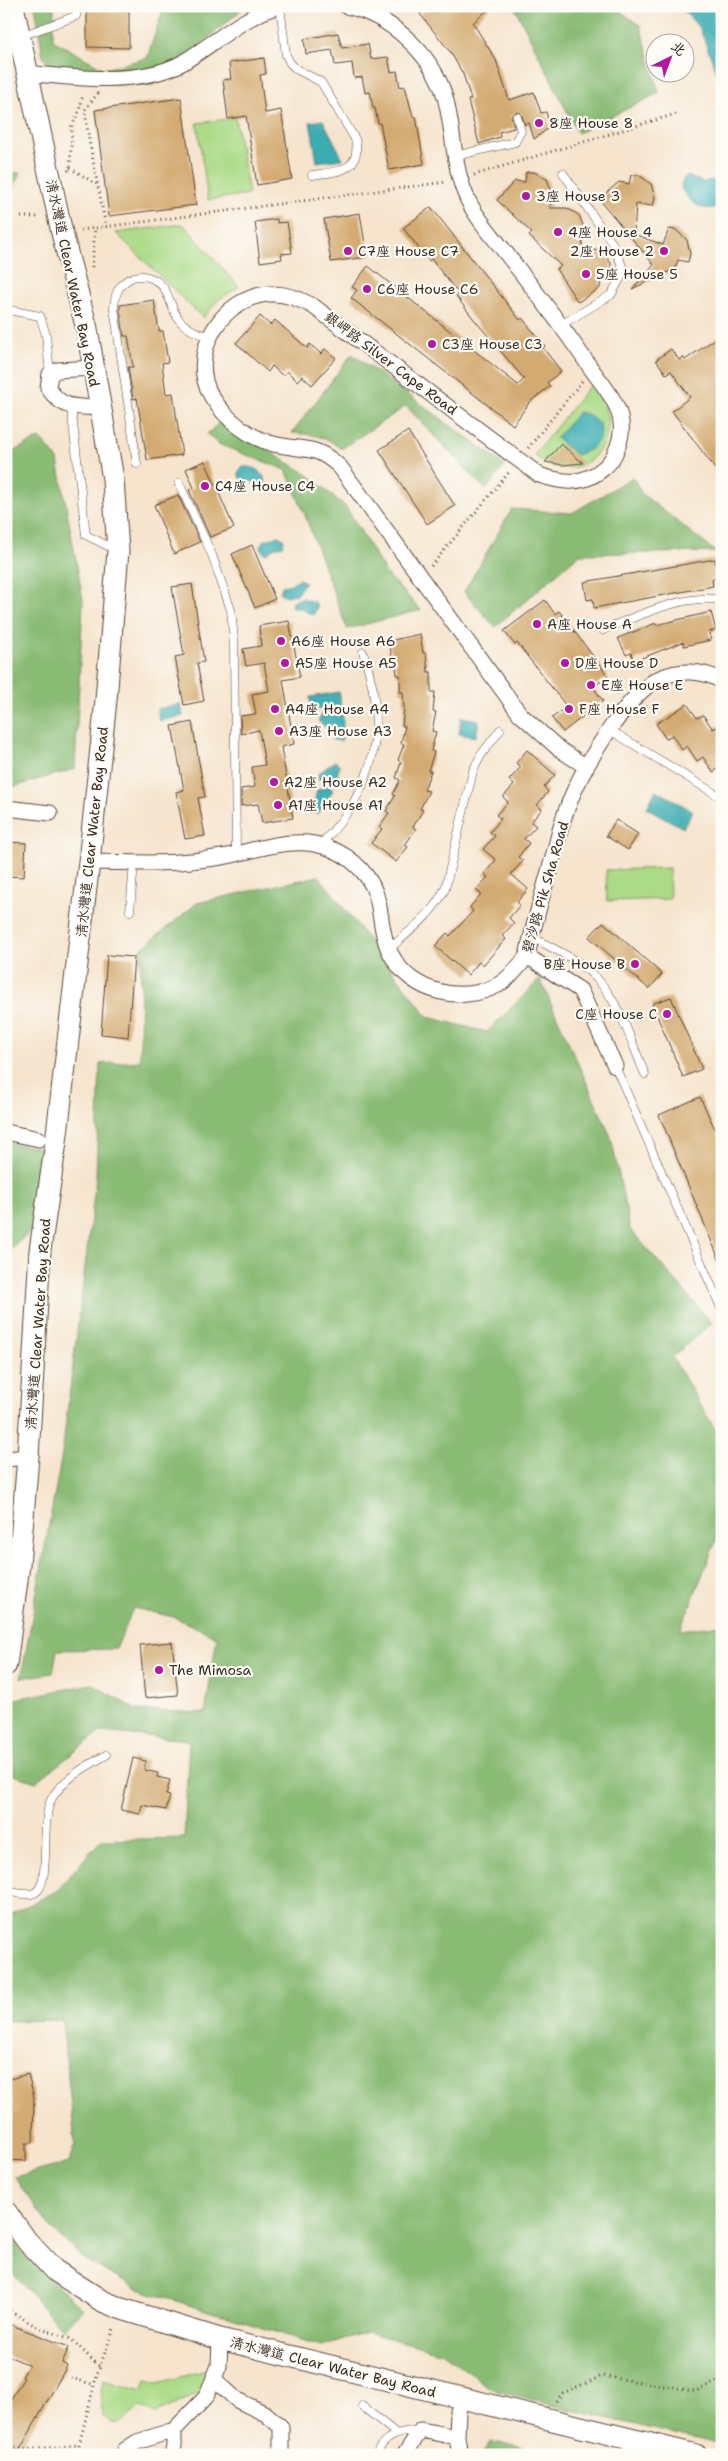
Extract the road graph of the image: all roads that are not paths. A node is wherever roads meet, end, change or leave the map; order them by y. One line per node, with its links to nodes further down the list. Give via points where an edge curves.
1 (13, 6): 5 (main road, 清水灣道 Clear Water Bay Road)
2 (77, 6): 5 (lane, via 76,16)
3 (279, 6): 6 (street, via 261,12 180,64 153,72 110,79); 10 (lane, via 290,63 321,82 357,149 356,158 342,171)
4 (346, 6): 8 (street, 銀岬路 Silver Cape Road, via 392,27 424,58 445,96)
5 (20, 37): 6 (main road, 清水灣道 Clear Water Bay Road)
6 (27, 73): 14 (main road, 清水灣道 Clear Water Bay Road)
7 (517, 117): 8 (lane, via 521,131 515,142)
8 (455, 156): 12 (street, 銀岬路 Silver Cape Road, via 459,180 472,208)
9 (563, 173): 12 (lane, via 614,246 622,266 622,277 611,295)
10 (312, 175)
11 (8, 310): 15 (lane, via 40,316 46,335)
12 (561, 325): 13 (street, 銀岬路 Silver Cape Road, via 613,399 621,422 619,446 606,467 586,480 562,482 538,475 313,306 292,296 270,294 247,299 228,311)
13 (210, 337): 18 (lane, via 188,328 179,320 165,287 155,279 131,278 115,295 114,308); 27 (street, 銀岬路 Silver Cape Road, via 205,351 204,374 211,396 225,414 259,439 326,454 340,467 520,714 552,743)
14 (93, 368): 15 (street, via 58,370); 17 (main road, 清水灣道 Clear Water Bay Road)
15 (50, 374): 16 (street, via 48,388 56,401)
16 (71, 407): 17 (street); 20 (lane, via 86,535)
17 (100, 408): 20 (main road, 清水灣道 Clear Water Bay Road, via 113,479)
18 (137, 464)
19 (180, 483): 32 (lane, via 212,555 231,610)
20 (118, 551): 33 (main road, 清水灣道 Clear Water Bay Road)
21 (722, 601): 22 (lane, via 708,599 660,608)
22 (602, 630)
23 (363, 652): 31 (lane, via 376,703 373,756 354,805)
24 (722, 681): 26 (street, 碧沙路 Pik Sha Road, via 702,673 688,672 660,678 648,686)
25 (500, 730): 37 (lane, via 473,771 445,889 423,921)
26 (610, 730): 27 (street, 碧沙路 Pik Sha Road); 28 (lane)
27 (585, 766): 36 (street, 碧沙路 Pik Sha Road, via 567,807)
28 (722, 798)
29 (6, 808): 30 (street)
30 (50, 813)
31 (320, 845): 32 (street, 碧沙路 Pik Sha Road, via 272,845); 37 (street, 碧沙路 Pik Sha Road, via 345,855 371,882)
32 (236, 854): 34 (street, 碧沙路 Pik Sha Road, via 190,861)
33 (89, 862): 34 (street, 碧沙路 Pik Sha Road); 44 (main road, 清水灣道 Clear Water Bay Road, via 40,1250)
34 (134, 863): 35 (lane)
35 (130, 911)
36 (531, 937): 38 (street, 碧沙路 Pik Sha Road); 40 (lane, via 570,958 598,980 609,994)
37 (389, 949): 38 (street, 碧沙路 Pik Sha Road, via 405,973 421,985 440,993 460,995 480,992 499,984 515,972)
38 (527, 956): 39 (street, via 580,990)
39 (615, 1066): 43 (lane)
40 (645, 1074)
41 (6, 1132): 42 (street)
42 (39, 1139)
43 (722, 1310)
44 (28, 1457): 45 (street); 46 (main road, 清水灣道 Clear Water Bay Road)
45 (6, 1460)
46 (6, 1665)
47 (106, 1755): 48 (lane, via 81,1769 53,1797 46,1821 41,1886 36,1892 27,1894)
48 (6, 1891)
49 (6, 2212): 50 (main road, 清水灣道 Clear Water Bay Road, via 54,2270 102,2301)
50 (220, 2339): 51 (street); 52 (main road, 清水灣道 Clear Water Bay Road)
51 (214, 2378): 54 (street, via 206,2397); 60 (street, via 237,2400 266,2414 281,2427)
52 (461, 2399): 57 (street); 64 (main road, 清水灣道 Clear Water Bay Road)
53 (362, 2406): 56 (lane)
54 (174, 2430): 58 (street, via 137,2442); 59 (street)
55 (421, 2430): 56 (lane); 57 (street); 62 (street)
56 (398, 2434): 61 (lane, via 388,2437)
57 (457, 2437): 63 (street)
58 (126, 2450)
59 (172, 2455)
60 (281, 2455)
61 (376, 2455)
62 (404, 2455)
63 (460, 2455)
64 (696, 2455)

